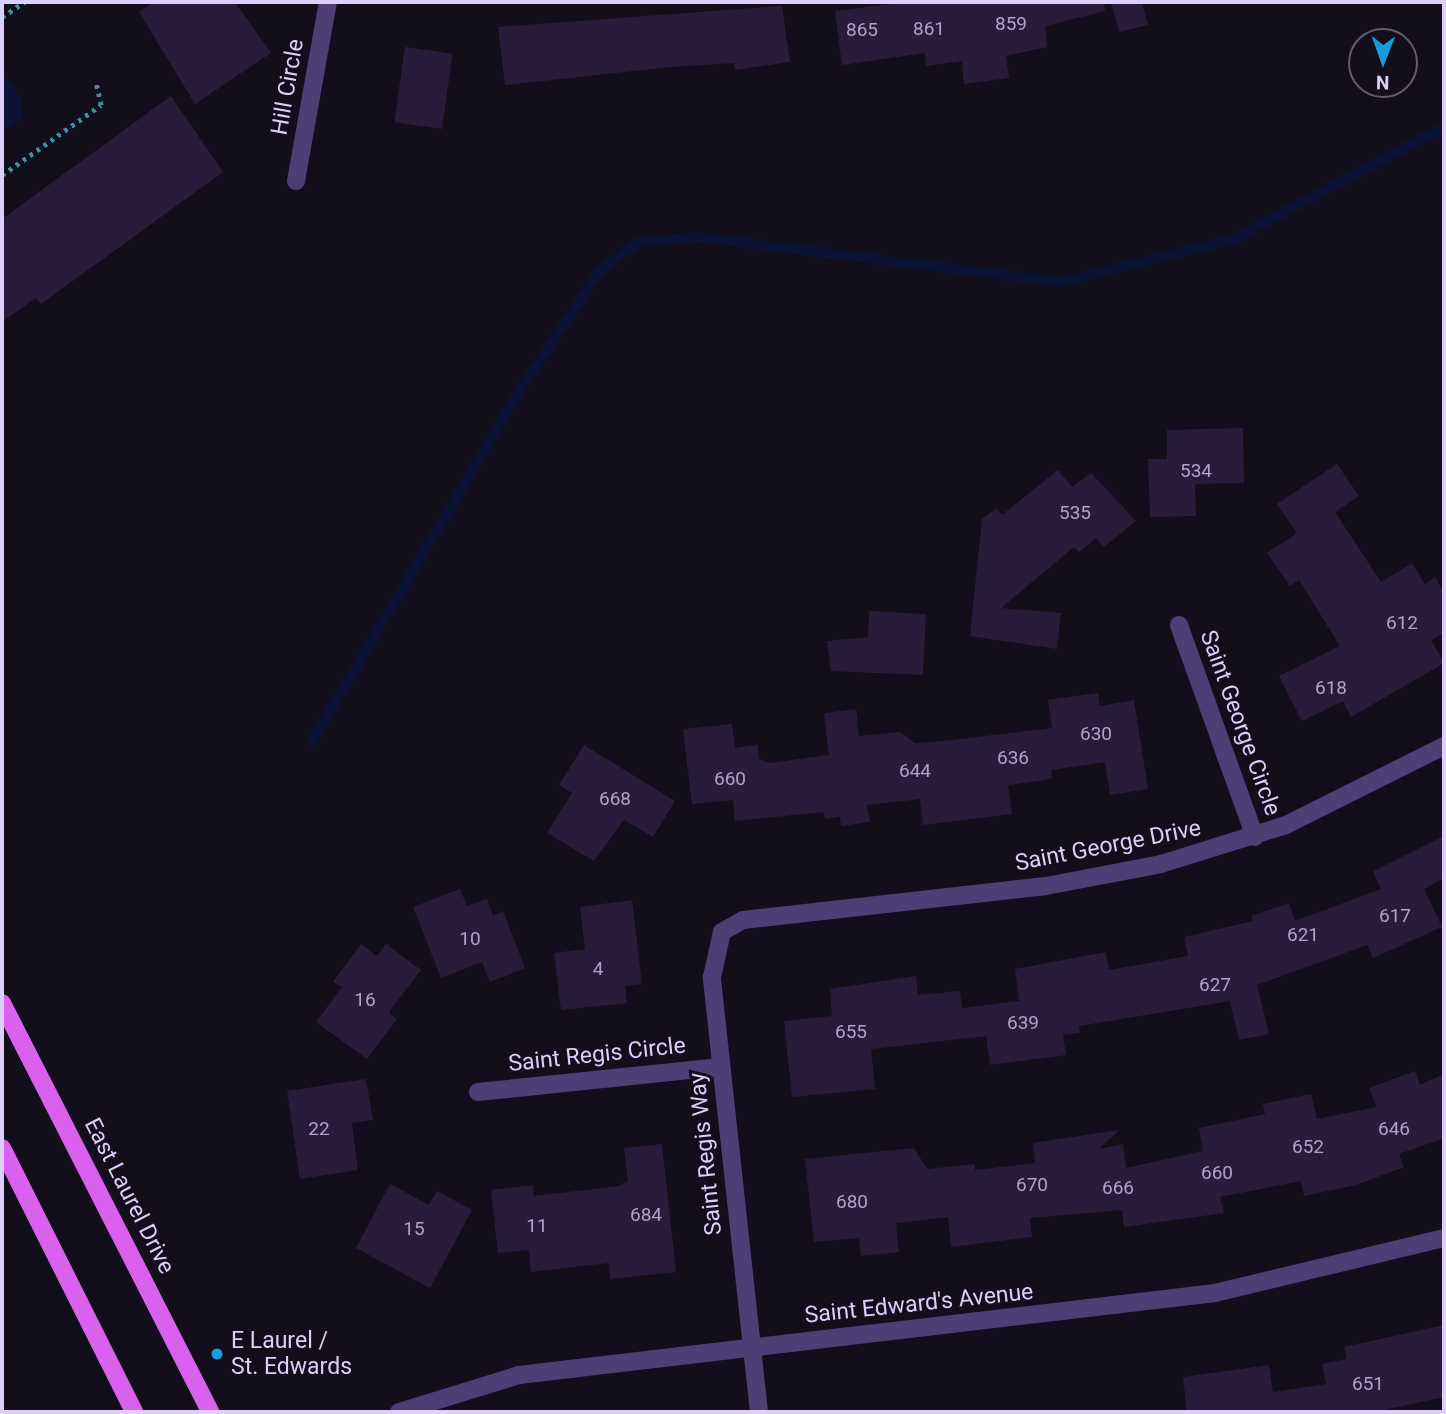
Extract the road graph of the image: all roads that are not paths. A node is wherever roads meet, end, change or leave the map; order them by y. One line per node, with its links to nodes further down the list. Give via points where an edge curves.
1 (328, 2): 2 (street, Hill Circle)
2 (296, 181)
3 (1179, 625): 5 (street, Saint George Circle)
4 (1444, 746): 5 (street, Saint George Drive, via 1378,783)
5 (1255, 837): 6 (street, Saint George Drive, via 1161,864 1046,886)
6 (759, 917): 8 (street, Saint Regis Way, via 730,925 716,943 712,978)
7 (2, 1003): 14 (main road, East Laurel Drive)
8 (721, 1067): 9 (street, Saint Regis Circle); 12 (street, Saint Regis Way)
9 (478, 1092)
10 (2, 1148): 13 (main road)
11 (1444, 1238): 12 (street, Saint Edward's Avenue, via 1215,1293)
12 (752, 1348): 15 (street, Saint Edward's Avenue, via 519,1375); 16 (street, Saint Regis Way)
13 (134, 1412)
14 (210, 1412)
15 (399, 1412)
16 (759, 1412)

